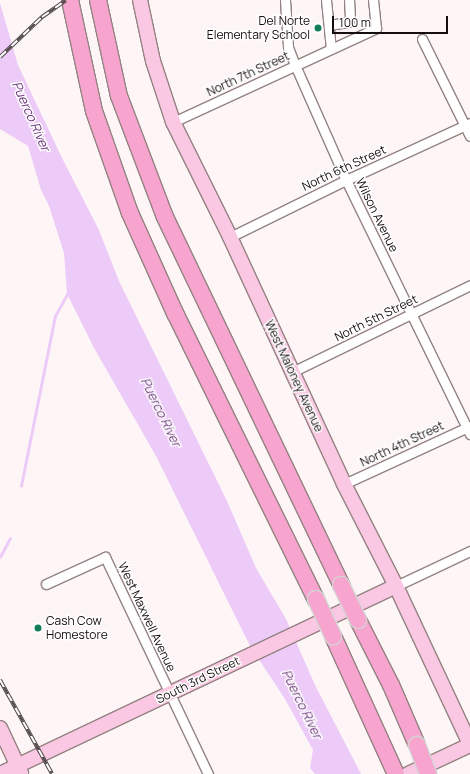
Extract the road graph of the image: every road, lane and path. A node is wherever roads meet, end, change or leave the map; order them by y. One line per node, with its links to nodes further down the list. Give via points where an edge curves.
1 (70, 0): 31 (highway, bridge, via 94,111 130,213 182,327 316,599)
2 (140, 0): 12 (main road, West Maloney Avenue, via 153,61)
3 (285, 0): 11 (street, Wilson Avenue, via 288,47)
4 (326, 0): 8 (street)
5 (349, 0): 8 (street, via 348,22)
6 (373, 0): 10 (street, North 7th Street, via 376,28)
7 (99, 5): 33 (highway, bridge, via 119,96 165,217 391,685)
8 (329, 25): 10 (street)
9 (422, 39): 13 (street)
10 (331, 49): 11 (street, North 7th Street)
11 (295, 65): 12 (street, North 7th Street); 15 (street, Wilson Avenue)
12 (173, 122): 16 (main road, West Maloney Avenue)
13 (468, 124): 14 (street); 15 (street, North 6th Street)
14 (470, 136)
15 (346, 180): 16 (street, North 6th Street); 18 (street, Wilson Avenue)
16 (230, 237): 19 (main road, West Maloney Avenue)
17 (470, 285): 18 (street, North 5th Street)
18 (412, 313): 19 (street, North 5th Street); 20 (street, Wilson Avenue)
19 (292, 372): 21 (main road, West Maloney Avenue)
20 (469, 429): 21 (street, North 4th Street)
21 (344, 484): 24 (main road, West Maloney Avenue)
22 (470, 551): 24 (street)
23 (46, 584): 25 (street, West Maxwell Avenue, via 105,557)
24 (396, 586): 25 (main road, South 3rd Street); 27 (main road, West Maloney Avenue)
25 (170, 693): 28 (main road, South 3rd Street); 30 (street, West Maxwell Avenue)
26 (0, 728): 28 (main road)
27 (470, 744): 32 (main road)
28 (20, 770): 29 (main road, South 3rd Street)
29 (0, 774)
30 (208, 774)
31 (396, 774)
32 (408, 774)
33 (428, 774)

